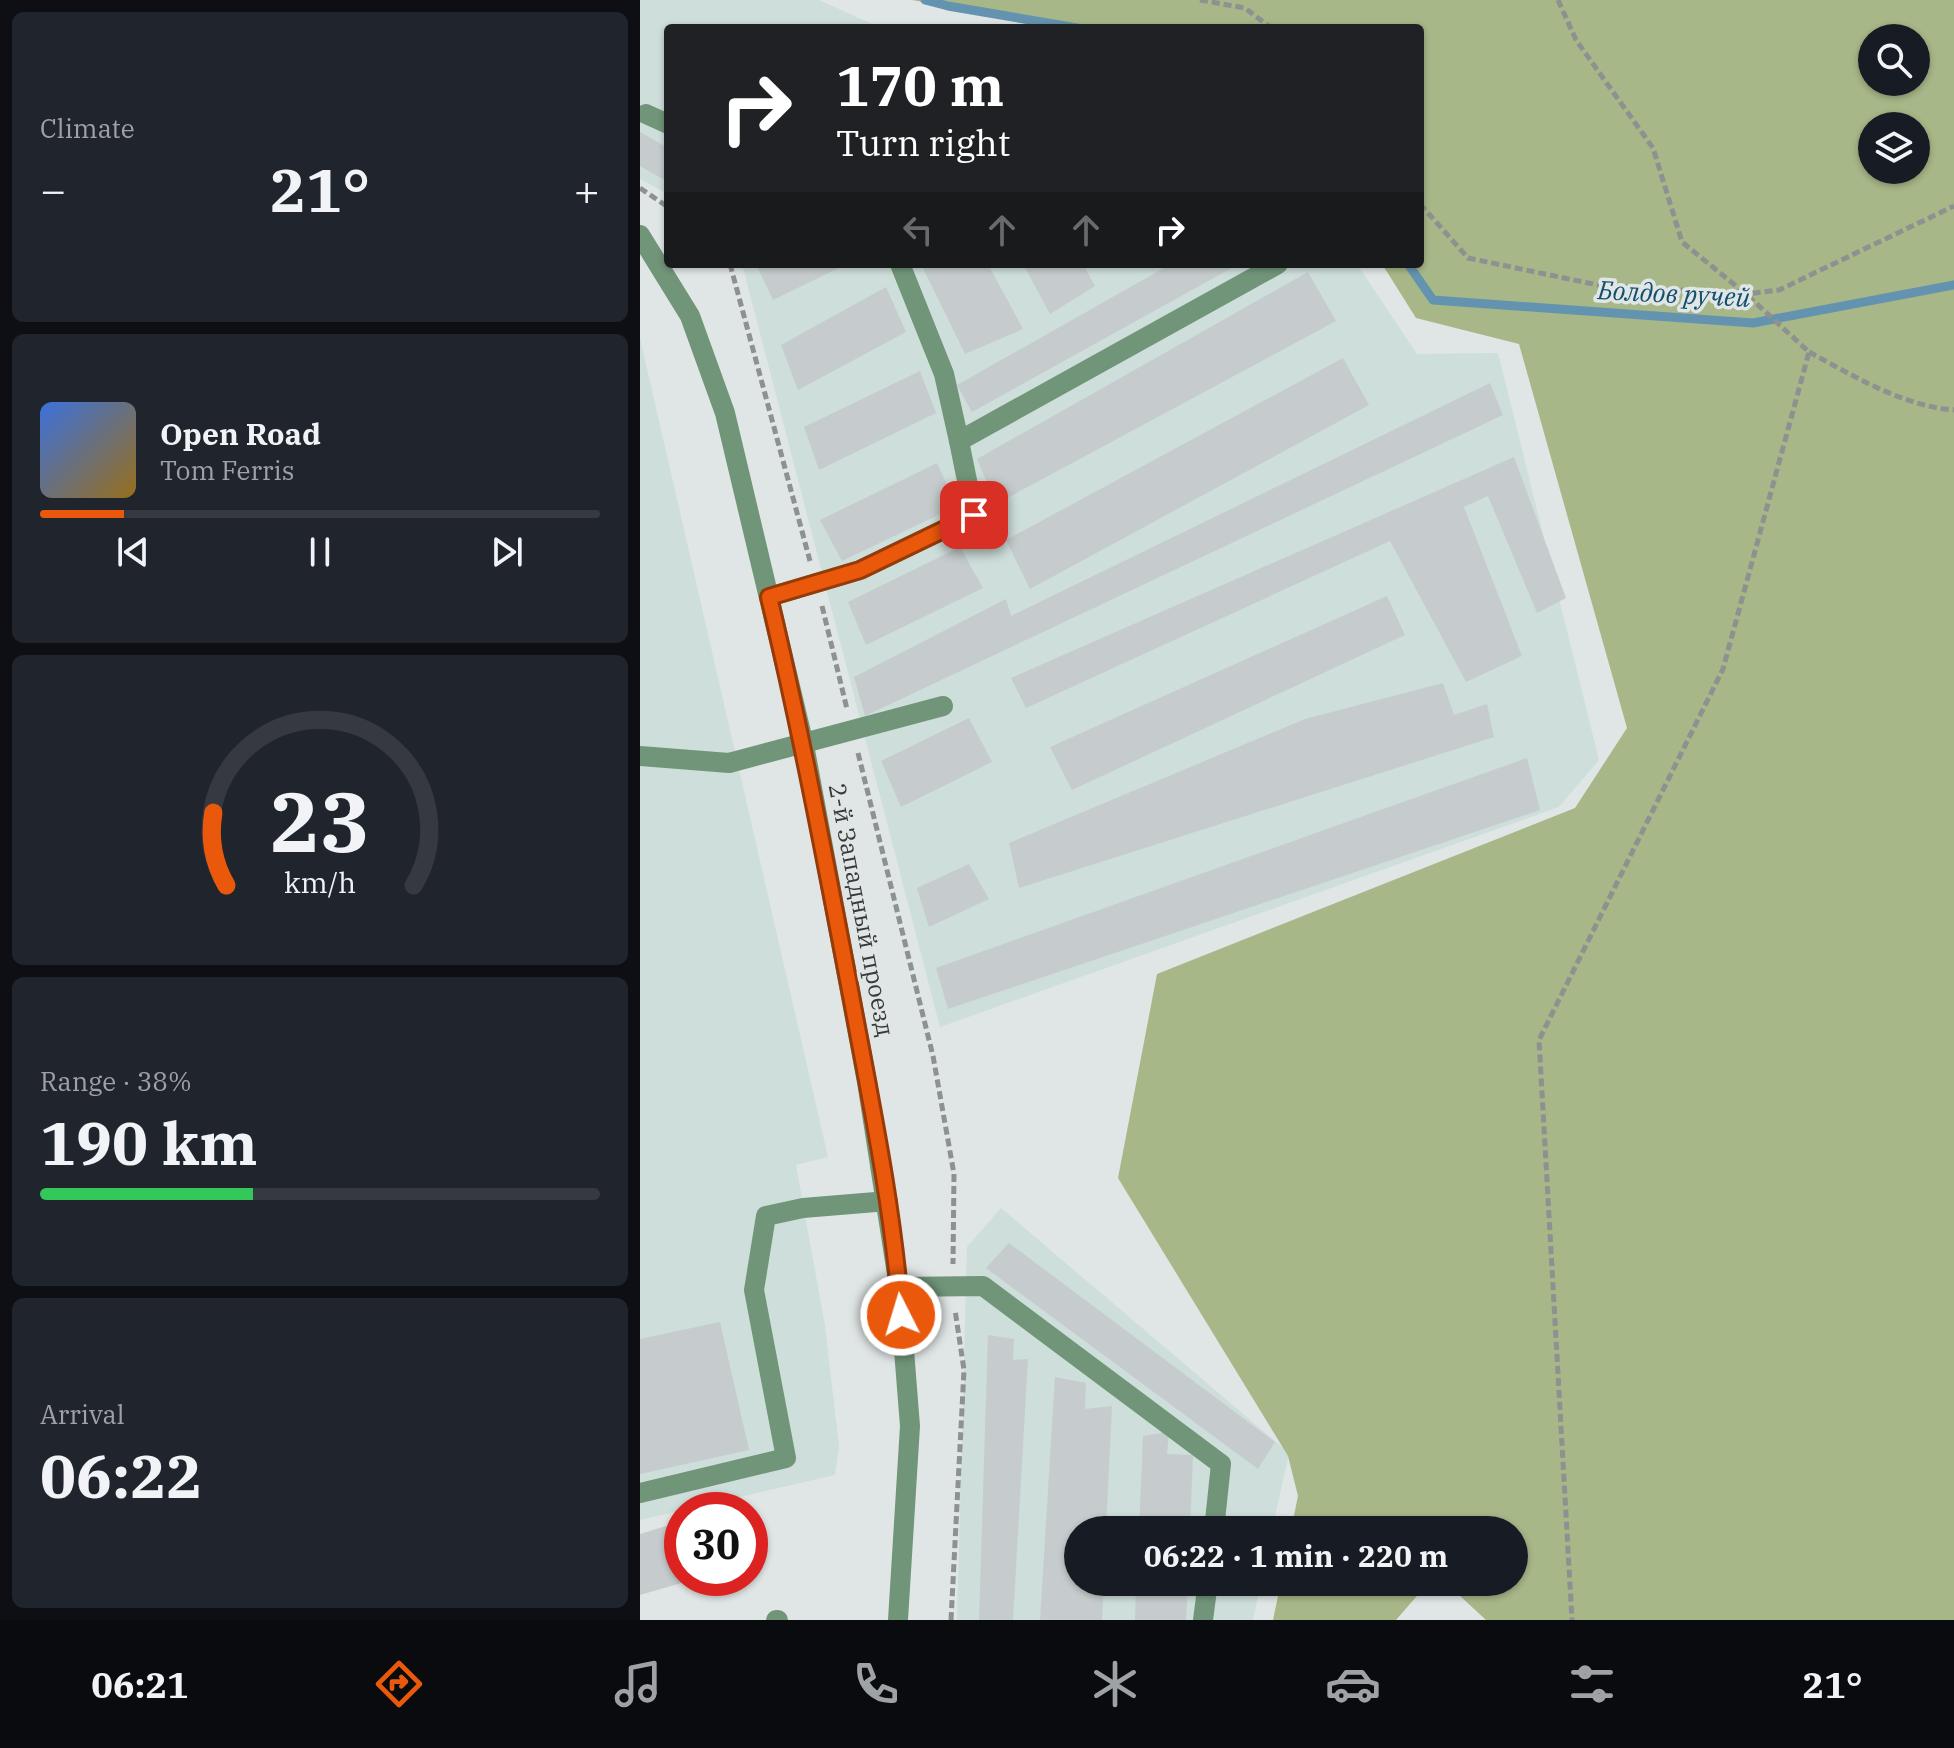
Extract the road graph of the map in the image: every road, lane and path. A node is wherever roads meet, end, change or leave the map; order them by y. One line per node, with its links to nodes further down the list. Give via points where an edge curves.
1 (1200, 0): 3 (path, via 1245,8)
2 (1558, 0): 14 (path, via 1576,40 1653,148 1682,242)
3 (1266, 24)
4 (646, 114): 5 (street)
5 (664, 122)
6 (640, 188): 7 (path)
7 (664, 204)
8 (1954, 206): 14 (path, via 1779,290)
9 (1424, 208): 14 (path, via 1468,258 1598,285)
10 (640, 235): 19 (street, 2-й Западный проезд, via 690,316 725,413)
11 (731, 268): 18 (path)
12 (902, 268): 17 (street, via 944,374)
13 (1271, 268): 17 (street)
14 (1746, 294): 15 (path)
15 (1809, 352): 16 (path, via 1872,386); 33 (path, via 1723,669 1539,1040)
16 (1954, 410)
17 (959, 441): 18 (street, via 974,515 860,570)
18 (816, 583): 19 (street); 21 (path)
19 (769, 597): 22 (street, 2-й Западный проезд)
20 (943, 706): 21 (street)
21 (853, 731): 22 (street); 25 (path, via 939,1085 954,1174)
22 (804, 745): 23 (street, via 729,763); 24 (street, 2-й Западный проезд)
23 (640, 756)
24 (888, 1201): 26 (street, 2-й Западный проезд); 27 (street, via 766,1216 754,1290 786,1458)
25 (952, 1286): 26 (street); 28 (street, via 983,1286 1221,1464); 31 (path, via 964,1370)
26 (899, 1287): 30 (street, 2-й Западный проезд, via 910,1426)
27 (640, 1493)
28 (1215, 1516)
29 (1206, 1596): 32 (street)
30 (898, 1620)
31 (951, 1620)
32 (1203, 1620)
33 (1572, 1620)

